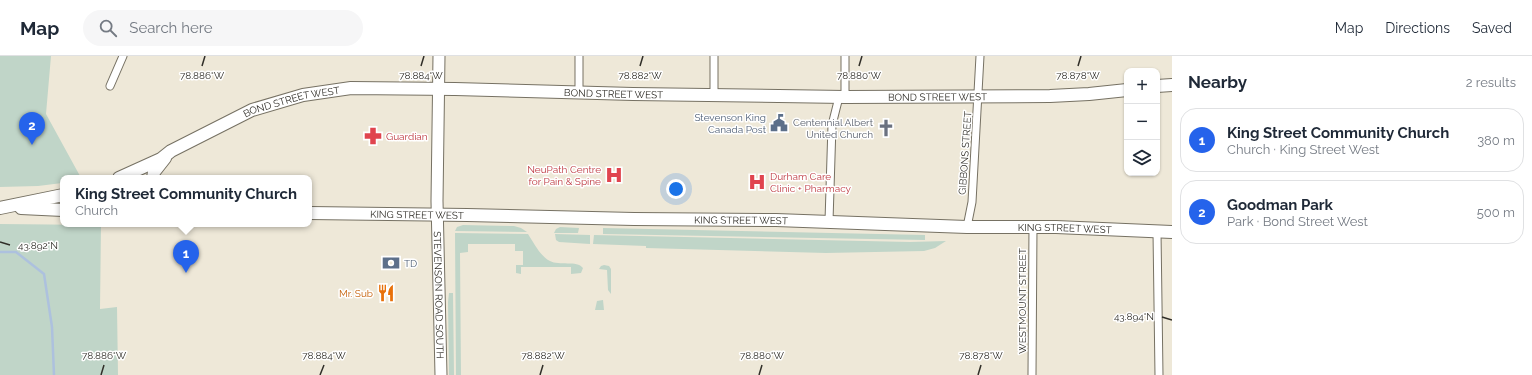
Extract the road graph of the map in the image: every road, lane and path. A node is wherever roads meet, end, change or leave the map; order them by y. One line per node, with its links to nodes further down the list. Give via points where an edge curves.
1 (123, 56): 8 (street)
2 (439, 56): 10 (main road, STEVENSON ROAD SOUTH)
3 (579, 56): 12 (street)
4 (714, 56): 13 (street)
5 (845, 56): 15 (street)
6 (980, 56): 14 (street, GIBBONS STREET)
7 (1172, 85): 9 (main road)
8 (110, 86)
9 (1160, 86)
10 (438, 88): 12 (main road, BOND STREET WEST); 16 (main road, BOND STREET WEST, via 351,88 303,95 252,110); 23 (main road, STEVENSON ROAD SOUTH)
11 (1124, 90): 14 (main road, BOND STREET WEST, via 1050,96)
12 (579, 93): 13 (main road, BOND STREET WEST)
13 (714, 95): 15 (main road, BOND STREET WEST)
14 (979, 96): 15 (main road, BOND STREET WEST); 25 (street, GIBBONS STREET, via 972,202)
15 (842, 97): 24 (street, via 832,125)
16 (171, 151): 17 (main road, BOND STREET WEST); 18 (main road)
17 (125, 175)
18 (154, 175)
19 (60, 196): 20 (main road)
20 (0, 208): 21 (main road)
21 (60, 210)
22 (312, 213): 23 (main road, KING STREET WEST)
23 (437, 215): 24 (main road, KING STREET WEST); 29 (main road, STEVENSON ROAD SOUTH)
24 (830, 221): 25 (main road, KING STREET WEST)
25 (967, 227): 26 (main road, KING STREET WEST)
26 (1033, 227): 27 (main road, KING STREET WEST); 30 (street, WESTMOUNT STREET)
27 (1157, 232): 28 (main road, KING STREET WEST); 31 (street)
28 (1172, 232)
29 (441, 375)
30 (1032, 375)
31 (1159, 375)

